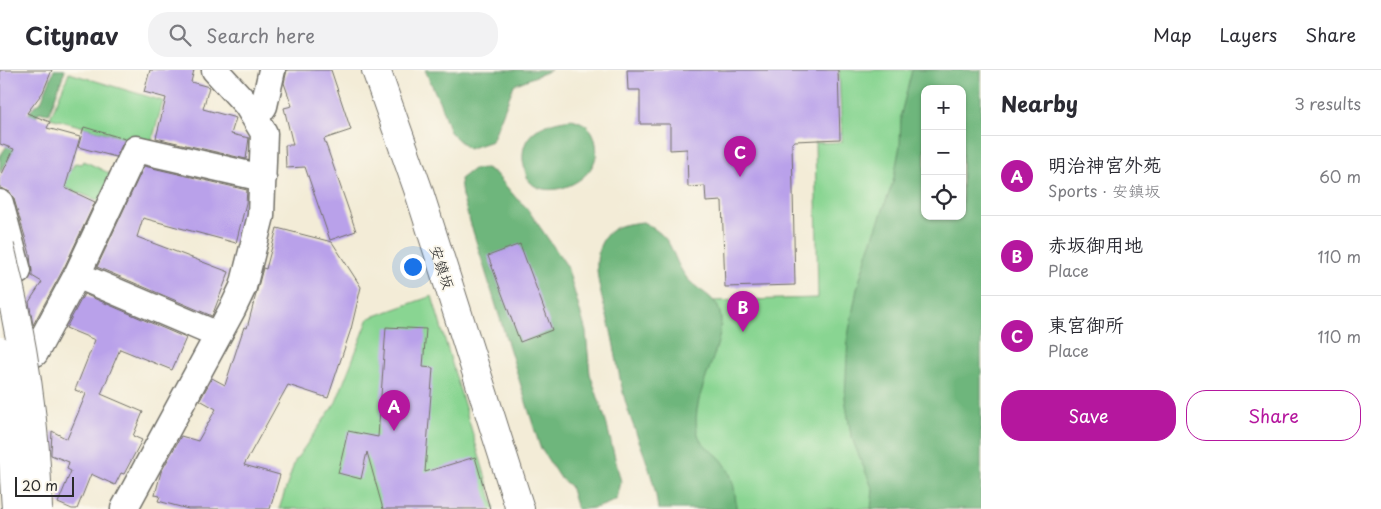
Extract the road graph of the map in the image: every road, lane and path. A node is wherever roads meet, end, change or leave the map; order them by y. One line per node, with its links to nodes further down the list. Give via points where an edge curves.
1 (215, 70): 4 (street)
2 (272, 70): 4 (street, via 264,106)
3 (376, 70): 18 (main road, 安鎮坂, via 418,189)
4 (256, 117): 5 (street, via 264,133)
5 (263, 178): 8 (street, via 136,149); 9 (street, via 261,216 253,251 242,287)
6 (0, 203): 11 (street)
7 (0, 247): 16 (main road, bridge, via 30,396 38,469)
8 (77, 275): 9 (street); 11 (street)
9 (218, 336): 14 (street)
10 (0, 350): 15 (main road, bridge, via 9,399)
11 (35, 353): 12 (street)
12 (42, 407): 13 (street); 17 (street)
13 (0, 411)
14 (132, 507)
15 (16, 509)
16 (38, 509)
17 (50, 509)
18 (520, 509)

